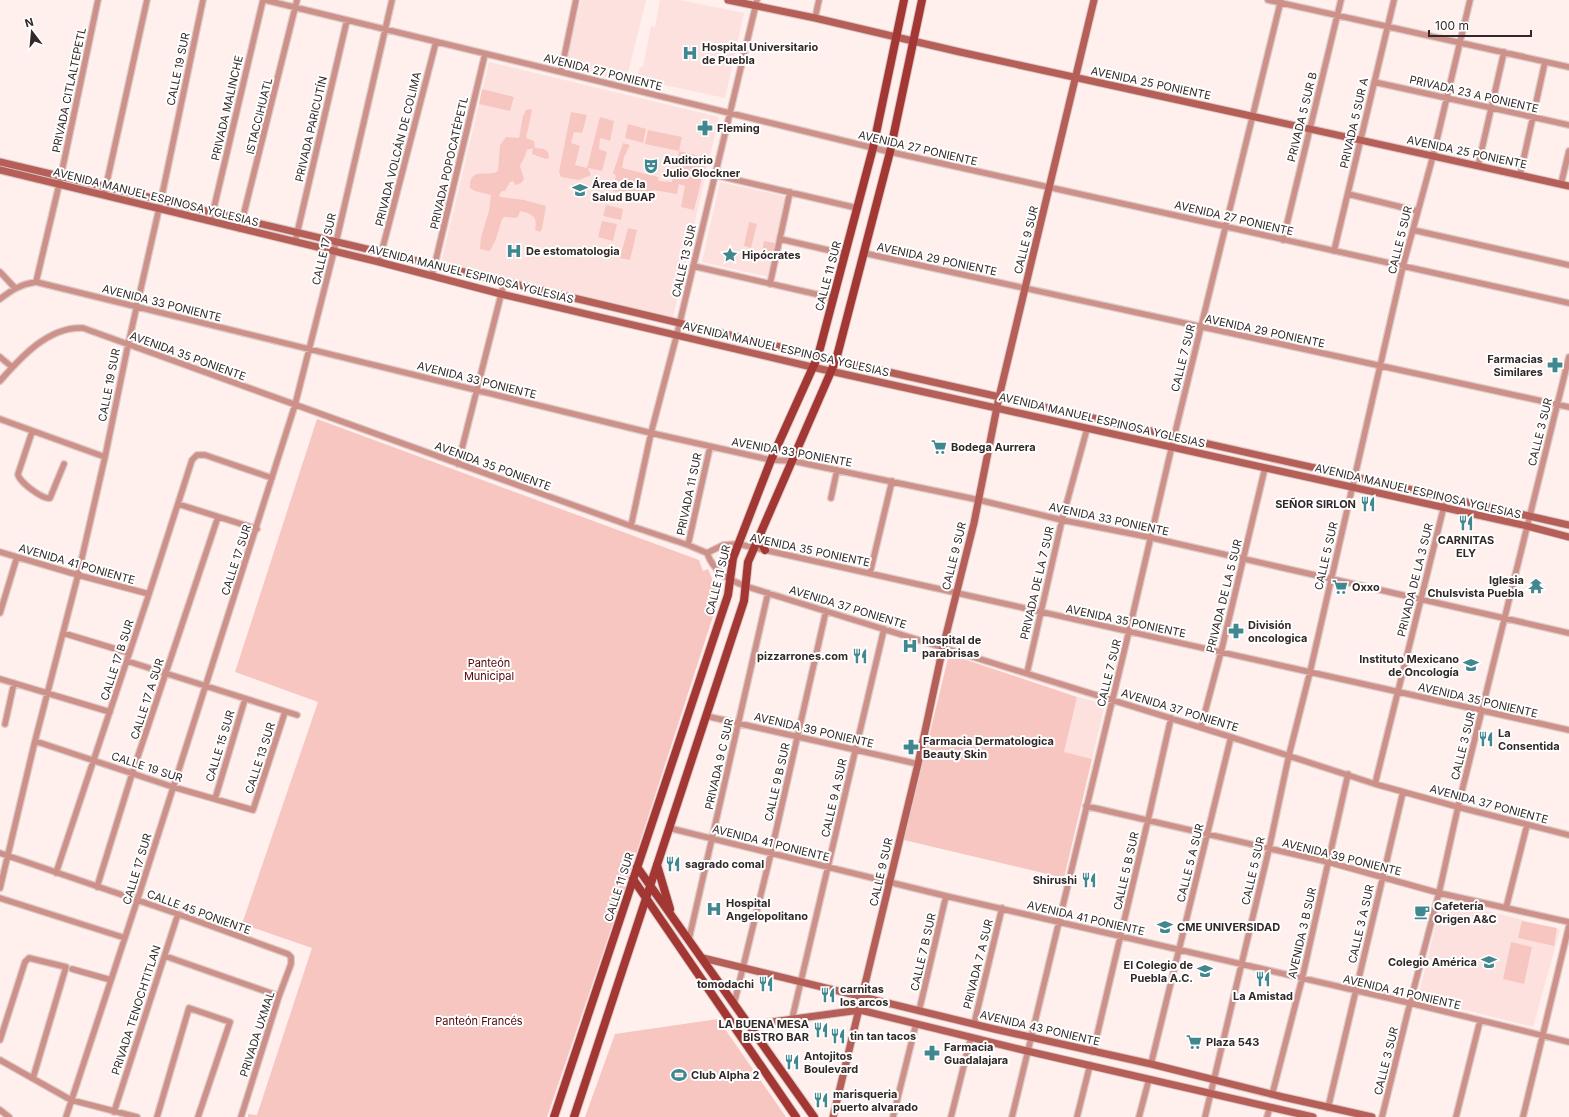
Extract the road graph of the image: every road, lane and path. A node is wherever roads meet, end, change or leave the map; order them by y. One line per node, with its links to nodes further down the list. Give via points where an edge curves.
1 (98, 0): 53 (street, PRIVADA CITLALTEPETL)
2 (147, 0): 56 (street)
3 (203, 0): 61 (street, CALLE 19 SUR)
4 (264, 0): 19 (street, AVENIDA 27 PONIENTE); 65 (street, PRIVADA MALINCHE)
5 (297, 0): 19 (street, ISTACCIHUATL)
6 (392, 0): 24 (street, CALLE 17 SUR)
7 (576, 0): 33 (street)
8 (728, 0): 18 (main road, AVENIDA 25 PONIENTE)
9 (819, 0): 21 (street)
10 (904, 0): 25 (main road, CALLE 11 SUR)
11 (922, 0): 27 (main road)
12 (1094, 0): 34 (main road, CALLE 9 SUR)
13 (1268, 0): 17 (street)
14 (1341, 0): 20 (street, PRIVADA 5 SUR B)
15 (1394, 0): 23 (street, PRIVADA 5 SUR A)
16 (1470, 0): 28 (street, CALLE 5 SUR)
17 (1280, 1): 20 (street); 39 (street, CALLE 7 SUR)
18 (756, 3): 21 (main road, AVENIDA 25 PONIENTE); 38 (street, CALLE 13 SUR)
19 (296, 8): 22 (street, AVENIDA 27 PONIENTE); 66 (street, ISTACCIHUATL)
20 (1337, 15): 23 (street); 42 (street, PRIVADA 5 SUR B)
21 (815, 18): 25 (main road, AVENIDA 25 PONIENTE)
22 (347, 20): 24 (street, AVENIDA 27 PONIENTE); 71 (street, PRIVADA PARICUTÍN)
23 (1388, 27): 28 (street); 35 (street, PRIVADA 5 SUR A)
24 (385, 29): 26 (street, AVENIDA 27 PONIENTE); 74 (street, CALLE 17 SUR)
25 (896, 38): 27 (main road, AVENIDA 25 PONIENTE); 44 (main road, CALLE 11 SUR)
26 (436, 42): 30 (street, AVENIDA 27 PONIENTE); 78 (street, PRIVADA VOLCÁN DE COLIMA)
27 (913, 42): 34 (main road, AVENIDA 25 PONIENTE); 46 (main road)
28 (1460, 43): 29 (street); 36 (street, CALLE 5 SUR)
29 (1504, 52): 31 (street); 37 (street)
30 (485, 54): 33 (street, AVENIDA 27 PONIENTE); 83 (street, PRIVADA POPOCATÉPETL)
31 (1545, 62): 32 (street); 40 (street)
32 (1569, 67)
33 (561, 72): 38 (street, AVENIDA 27 PONIENTE)
34 (1076, 78): 39 (main road, AVENIDA 25 PONIENTE); 57 (main road, CALLE 9 SUR)
35 (1374, 82): 36 (street, PRIVADA 23 A PONIENTE); 43 (street, PRIVADA 5 SUR A)
36 (1447, 98): 37 (street, PRIVADA 23 A PONIENTE); 47 (street, CALLE 5 SUR)
37 (1491, 108): 40 (street, PRIVADA 23 A PONIENTE); 49 (street)
38 (730, 113): 44 (street, AVENIDA 27 PONIENTE); 51 (street, CALLE 13 SUR)
39 (1253, 116): 42 (main road, AVENIDA 25 PONIENTE); 68 (street, CALLE 7 SUR)
40 (1533, 117): 41 (street, PRIVADA 23 A PONIENTE); 52 (street)
41 (1569, 125)
42 (1310, 129): 43 (main road, AVENIDA 25 PONIENTE); 73 (street, PRIVADA 5 SUR B)
43 (1360, 140): 47 (main road, AVENIDA 25 PONIENTE); 59 (street, PRIVADA 5 SUR A)
44 (873, 148): 46 (street, AVENIDA 27 PONIENTE); 62 (main road, CALLE 11 SUR)
45 (1569, 151): 55 (street)
46 (890, 152): 57 (street, AVENIDA 27 PONIENTE); 79 (main road)
47 (1433, 156): 49 (main road, AVENIDA 25 PONIENTE); 64 (street, CALLE 5 SUR)
48 (0, 162): 53 (main road, AVENIDA MANUEL ESPINOSA YGLESIAS)
49 (1478, 166): 52 (main road, AVENIDA 25 PONIENTE)
50 (0, 170): 54 (main road, AVENIDA MANUEL ESPINOSA YGLESIAS)
51 (715, 175): 58 (street); 84 (street, CALLE 13 SUR)
52 (1520, 175): 55 (main road, AVENIDA 25 PONIENTE)
53 (61, 176): 54 (street, PRIVADA CITLALTEPETL); 56 (main road, AVENIDA MANUEL ESPINOSA YGLESIAS)
54 (59, 185): 60 (main road, AVENIDA MANUEL ESPINOSA YGLESIAS); 88 (street)
55 (1565, 185)
56 (106, 187): 60 (street); 61 (main road, AVENIDA MANUEL ESPINOSA YGLESIAS)
57 (1050, 187): 68 (street, AVENIDA 27 PONIENTE); 92 (main road, CALLE 9 SUR)
58 (790, 192): 62 (street); 72 (street)
59 (1348, 194): 64 (street); 77 (street, PRIVADA 5 SUR A)
60 (104, 196): 63 (main road, AVENIDA MANUEL ESPINOSA YGLESIAS)
61 (161, 200): 63 (street, CALLE 19 SUR); 65 (main road, AVENIDA MANUEL ESPINOSA YGLESIAS)
62 (857, 208): 80 (main road, CALLE 11 SUR)
63 (159, 209): 67 (main road, AVENIDA MANUEL ESPINOSA YGLESIAS); 97 (street, CALLE 19 SUR)
64 (1417, 211): 70 (street, CALLE 5 SUR)
65 (213, 212): 66 (main road, AVENIDA MANUEL ESPINOSA YGLESIAS); 67 (street, PRIVADA MALINCHE)
66 (243, 219): 69 (street, ISTACCIHUATL); 71 (main road, AVENIDA MANUEL ESPINOSA YGLESIAS)
67 (211, 221): 69 (main road, AVENIDA MANUEL ESPINOSA YGLESIAS)
68 (1226, 227): 73 (street, AVENIDA 27 PONIENTE); 99 (street, CALLE 7 SUR)
69 (240, 229): 75 (main road, AVENIDA MANUEL ESPINOSA YGLESIAS)
70 (1413, 230): 82 (street); 85 (street, CALLE 5 SUR)
71 (298, 232): 74 (main road, AVENIDA MANUEL ESPINOSA YGLESIAS); 75 (street, PRIVADA PARICUTÍN)
72 (780, 238): 80 (street); 90 (street)
73 (1283, 240): 77 (street, AVENIDA 27 PONIENTE)
74 (336, 241): 76 (street, CALLE 17 SUR); 78 (main road, AVENIDA MANUEL ESPINOSA YGLESIAS)
75 (295, 242): 76 (main road, AVENIDA MANUEL ESPINOSA YGLESIAS)
76 (334, 251): 81 (main road, AVENIDA MANUEL ESPINOSA YGLESIAS); 102 (street, CALLE 17 SUR)
77 (1334, 251): 85 (street, AVENIDA 27 PONIENTE)
78 (382, 252): 81 (street, PRIVADA VOLCÁN DE COLIMA); 83 (main road, AVENIDA MANUEL ESPINOSA YGLESIAS)
79 (864, 253): 92 (street, AVENIDA 29 PONIENTE); 106 (main road)
80 (845, 254): 94 (main road, CALLE 11 SUR)
81 (379, 262): 87 (main road, AVENIDA MANUEL ESPINOSA YGLESIAS)
82 (1569, 265)
83 (435, 266): 87 (street, PRIVADA POPOCATÉPETL); 89 (main road, AVENIDA MANUEL ESPINOSA YGLESIAS)
84 (693, 266): 90 (street); 98 (street, CALLE 13 SUR)
85 (1403, 266): 96 (street, AVENIDA 27 PONIENTE); 109 (street, CALLE 5 SUR)
86 (0, 272): 91 (street)
87 (432, 276): 93 (main road, AVENIDA MANUEL ESPINOSA YGLESIAS)
88 (36, 282): 91 (street); 97 (street, AVENIDA 33 PONIENTE)
89 (504, 283): 93 (street); 98 (main road, AVENIDA MANUEL ESPINOSA YGLESIAS)
90 (770, 284): 94 (street)
91 (16, 288): 95 (street)
92 (1026, 289): 99 (street, AVENIDA 29 PONIENTE); 113 (main road, CALLE 9 SUR)
93 (502, 294): 100 (main road, AVENIDA MANUEL ESPINOSA YGLESIAS); 112 (street)
94 (833, 298): 103 (main road, CALLE 11 SUR)
95 (0, 299)
96 (1569, 303)
97 (137, 308): 101 (street, CALLE 19 SUR); 102 (street, AVENIDA 33 PONIENTE)
98 (680, 323): 100 (street, CALLE 13 SUR); 103 (main road, AVENIDA MANUEL ESPINOSA YGLESIAS)
99 (1200, 327): 109 (street, AVENIDA 29 PONIENTE); 122 (street, CALLE 7 SUR)
100 (677, 334): 108 (main road, AVENIDA MANUEL ESPINOSA YGLESIAS); 121 (street, CALLE 13 SUR)
101 (128, 345): 107 (street, AVENIDA 35 PONIENTE, via 83,328 73,328 40,342); 115 (street, AVENIDA 35 PONIENTE); 125 (street, CALLE 19 SUR)
102 (310, 349): 112 (street, AVENIDA 33 PONIENTE); 115 (street, CALLE 17 SUR)
103 (818, 356): 106 (main road, AVENIDA MANUEL ESPINOSA YGLESIAS); 108 (main road, CALLE 11 SUR)
104 (0, 357): 107 (street)
105 (1569, 357): 114 (street, CALLE 3 SUR)
106 (836, 360): 110 (main road); 113 (main road, AVENIDA MANUEL ESPINOSA YGLESIAS)
107 (12, 367): 111 (street, AVENIDA 35 PONIENTE)
108 (812, 367): 110 (main road, AVENIDA MANUEL ESPINOSA YGLESIAS); 126 (main road, CALLE 11 SUR)
109 (1380, 367): 114 (street, AVENIDA 29 PONIENTE); 133 (street, CALLE 5 SUR)
110 (831, 372): 117 (main road, AVENIDA MANUEL ESPINOSA YGLESIAS); 127 (main road)
111 (0, 381)
112 (478, 391): 121 (street, AVENIDA 33 PONIENTE); 129 (street)
113 (999, 397): 117 (main road, CALLE 9 SUR); 122 (main road, AVENIDA MANUEL ESPINOSA YGLESIAS)
114 (1557, 404): 116 (street, AVENIDA 29 PONIENTE); 141 (street, CALLE 3 SUR)
115 (295, 405): 129 (street, AVENIDA 35 PONIENTE); 132 (street, CALLE 17 SUR)
116 (1569, 407)
117 (996, 408): 119 (main road, AVENIDA MANUEL ESPINOSA YGLESIAS); 138 (main road, CALLE 9 SUR)
118 (0, 419): 120 (street)
119 (1087, 429): 124 (main road, AVENIDA MANUEL ESPINOSA YGLESIAS); 143 (street, PRIVADA DE LA 7 SUR)
120 (32, 432): 125 (street); 128 (street, via 18,474 20,479 44,498 50,498)
121 (651, 433): 123 (street, AVENIDA 33 PONIENTE); 145 (street, CALLE 13 SUR)
122 (1174, 437): 124 (street, CALLE 7 SUR); 133 (main road, AVENIDA MANUEL ESPINOSA YGLESIAS)
123 (710, 446): 126 (street, AVENIDA 33 PONIENTE); 152 (street, PRIVADA 11 SUR)
124 (1172, 447): 130 (main road, AVENIDA MANUEL ESPINOSA YGLESIAS); 150 (street, CALLE 7 SUR)
125 (105, 457): 160 (street, CALLE 19 SUR)
126 (771, 460): 127 (street, AVENIDA 33 PONIENTE); 151 (main road, CALLE 11 SUR)
127 (793, 461): 131 (street, AVENIDA 33 PONIENTE); 148 (main road)
128 (64, 464)
129 (458, 464): 145 (street, AVENIDA 35 PONIENTE)
130 (1265, 468): 135 (main road, AVENIDA MANUEL ESPINOSA YGLESIAS); 158 (street, PRIVADA DE LA 5 SUR)
131 (837, 470): 134 (street, AVENIDA 33 PONIENTE); 136 (street)
132 (272, 478): 139 (street, CALLE 17 B SUR, via 205,455 197,455 192,460); 147 (street, CALLE 17 SUR)
133 (1354, 478): 135 (street, CALLE 5 SUR); 137 (main road, AVENIDA MANUEL ESPINOSA YGLESIAS)
134 (892, 481): 138 (street, AVENIDA 33 PONIENTE); 159 (street)
135 (1352, 487): 140 (main road, AVENIDA MANUEL ESPINOSA YGLESIAS); 161 (street, CALLE 5 SUR)
136 (831, 498)
137 (1446, 498): 140 (street, PRIVADA DE LA 3 SUR); 141 (main road, AVENIDA MANUEL ESPINOSA YGLESIAS)
138 (979, 500): 143 (street, AVENIDA 33 PONIENTE); 165 (main road, CALLE 9 SUR)
139 (178, 504): 142 (street); 166 (street, CALLE 17 B SUR)
140 (1443, 508): 146 (main road, AVENIDA MANUEL ESPINOSA YGLESIAS); 167 (street, PRIVADA DE LA 3 SUR)
141 (1530, 516): 144 (main road, AVENIDA MANUEL ESPINOSA YGLESIAS); 146 (street, CALLE 3 SUR)
142 (218, 517): 147 (street); 182 (street, CALLE 17 A SUR)
143 (1062, 520): 150 (street, AVENIDA 33 PONIENTE); 170 (street, PRIVADA DE LA 7 SUR)
144 (1569, 525)
145 (631, 526): 152 (street, AVENIDA 35 PONIENTE)
146 (1527, 526): 149 (main road, AVENIDA MANUEL ESPINOSA YGLESIAS); 171 (street, CALLE 3 SUR)
147 (257, 529): 185 (street, CALLE 17 SUR)
148 (761, 532): 153 (main road); 154 (main road)
149 (1569, 537)
150 (1151, 538): 158 (street, AVENIDA 33 PONIENTE); 173 (street, CALLE 7 SUR)
151 (738, 544): 153 (street, AVENIDA 35 PONIENTE); 156 (street, AVENIDA 35 PONIENTE, via 723,545); 162 (main road, CALLE 11 SUR)
152 (688, 545): 156 (street, AVENIDA 35 PONIENTE)
153 (754, 548): 154 (street, AVENIDA 35 PONIENTE); 163 (main road, via 748,562)
154 (765, 550): 159 (street, AVENIDA 35 PONIENTE)
155 (0, 552): 157 (street, AVENIDA 41 PONIENTE)
156 (707, 553): 162 (street, AVENIDA 37 PONIENTE, via 714,567)
157 (17, 557): 160 (street, AVENIDA 41 PONIENTE); 169 (street)
158 (1244, 559): 161 (street, AVENIDA 33 PONIENTE); 177 (street, PRIVADA DE LA 5 SUR)
159 (870, 573): 165 (street, AVENIDA 35 PONIENTE)
160 (78, 575): 166 (street, AVENIDA 41 PONIENTE); 174 (street, CALLE 19 SUR)
161 (1331, 578): 167 (street, AVENIDA 33 PONIENTE); 180 (street, CALLE 5 SUR)
162 (730, 580): 163 (street, AVENIDA 37 PONIENTE); 228 (main road, CALLE 11 SUR, via 728,595)
163 (745, 586): 164 (street, AVENIDA 37 PONIENTE); 194 (main road, via 744,601)
164 (768, 593): 168 (street, AVENIDA 37 PONIENTE); 196 (street, PRIVADA 9 C SUR)
165 (956, 593): 170 (street, AVENIDA 35 PONIENTE); 176 (main road, CALLE 9 SUR)
166 (149, 594): 178 (street, CALLE 17 B SUR)
167 (1420, 599): 171 (street, AVENIDA 33 PONIENTE); 186 (street, PRIVADA DE LA 3 SUR)
168 (826, 611): 172 (street, AVENIDA 37 PONIENTE); 200 (street, CALLE 9 B SUR)
169 (0, 613)
170 (1041, 613): 173 (street, AVENIDA 35 PONIENTE); 181 (street, PRIVADA DE LA 7 SUR)
171 (1505, 618): 175 (street, AVENIDA 33 PONIENTE); 190 (street, CALLE 3 SUR)
172 (884, 629): 176 (street, AVENIDA 37 PONIENTE); 203 (street, CALLE 9 A SUR)
173 (1129, 632): 177 (street, AVENIDA 35 PONIENTE); 189 (street, CALLE 7 SUR)
174 (63, 633): 178 (street); 187 (street, CALLE 19 SUR)
175 (1569, 633)
176 (943, 646): 181 (street, AVENIDA 37 PONIENTE); 206 (main road, CALLE 9 SUR)
177 (1220, 652): 180 (street, AVENIDA 35 PONIENTE); 198 (street, PRIVADA DE LA 5 SUR)
178 (129, 653): 179 (street, CALLE 17 B SUR)
179 (127, 661): 182 (street); 191 (street, CALLE 17 B SUR)
180 (1310, 672): 186 (street, AVENIDA 35 PONIENTE); 204 (street, CALLE 5 SUR)
181 (1027, 673): 189 (street, AVENIDA 37 PONIENTE)
182 (165, 674): 185 (street); 207 (street, CALLE 17 A SUR)
183 (0, 679): 184 (street)
184 (14, 684): 187 (street); 197 (street)
185 (205, 687): 188 (street); 210 (street, CALLE 17 SUR)
186 (1397, 692): 190 (street, AVENIDA 35 PONIENTE); 209 (street, PRIVADA DE LA 3 SUR)
187 (47, 693): 191 (street); 202 (street, CALLE 19 SUR)
188 (245, 699): 192 (street); 212 (street, CALLE 15 SUR)
189 (1112, 700): 195 (street, AVENIDA 37 PONIENTE); 213 (street, CALLE 7 SUR)
190 (1482, 711): 199 (street, AVENIDA 35 PONIENTE); 214 (street, CALLE 3 SUR)
191 (110, 712): 205 (street, CALLE 17 B SUR)
192 (285, 712): 193 (street); 215 (street, CALLE 13 SUR)
193 (297, 716)
194 (706, 716): 196 (street, AVENIDA 39 PONIENTE); 218 (main road)
195 (1170, 718): 198 (street, AVENIDA 37 PONIENTE); 216 (street, CALLE 5 B SUR)
196 (739, 723): 200 (street, AVENIDA 39 PONIENTE); 221 (street, PRIVADA 9 C SUR)
197 (5, 724)
198 (1201, 727): 201 (street, AVENIDA 37 PONIENTE)
199 (1569, 730)
200 (797, 737): 203 (street, AVENIDA 39 PONIENTE); 223 (street, CALLE 9 B SUR)
201 (1231, 737): 204 (street, AVENIDA 37 PONIENTE); 219 (street, CALLE 5 A SUR)
202 (35, 741): 205 (street, CALLE 19 SUR); 225 (street, CALLE 19 SUR)
203 (856, 750): 206 (street, AVENIDA 39 PONIENTE); 229 (street, CALLE 9 A SUR)
204 (1289, 755): 208 (street, AVENIDA 37 PONIENTE); 222 (street, CALLE 5 SUR)
205 (94, 761): 207 (street, CALLE 19 SUR); 230 (street, CALLE 17 B SUR)
206 (918, 764): 233 (main road, CALLE 9 SUR)
207 (132, 774): 210 (street, CALLE 19 SUR); 235 (street, CALLE 17 A SUR)
208 (1348, 774): 209 (street, AVENIDA 37 PONIENTE); 226 (street, AVENIDA 3 B SUR)
209 (1375, 784): 211 (street, AVENIDA 37 PONIENTE)
210 (173, 787): 212 (street, CALLE 19 SUR); 241 (street, CALLE 17 SUR)
211 (1403, 792): 214 (street, AVENIDA 37 PONIENTE); 231 (street, CALLE 3 A SUR)
212 (215, 799): 215 (street, CALLE 19 SUR)
213 (1086, 806): 216 (street, AVENIDA 39 PONIENTE); 246 (street, CALLE 7 SUR)
214 (1458, 807): 217 (street, AVENIDA 37 PONIENTE); 237 (street, CALLE 3 SUR)
215 (253, 810)
216 (1148, 820): 219 (street, AVENIDA 39 PONIENTE); 249 (street, CALLE 5 B SUR)
217 (1527, 825): 220 (street, AVENIDA 37 PONIENTE); 243 (street)
218 (669, 828): 221 (street, AVENIDA 41 PONIENTE); 227 (main road)
219 (1208, 835): 222 (street, AVENIDA 39 PONIENTE); 252 (street, CALLE 5 A SUR)
220 (1569, 835)
221 (712, 839): 223 (street, AVENIDA 41 PONIENTE); 251 (street, PRIVADA 9 C SUR)
222 (1269, 849): 226 (street, AVENIDA 39 PONIENTE); 256 (street, CALLE 5 SUR)
223 (771, 853): 229 (street, AVENIDA 41 PONIENTE); 258 (street, CALLE 9 B SUR)
224 (0, 854): 225 (street)
225 (8, 857): 230 (street, CALLE 45 PONIENTE); 236 (street, CALLE 19 SUR)
226 (1328, 862): 231 (street, AVENIDA 39 PONIENTE); 259 (street, AVENIDA 3 B SUR)
227 (657, 865): 234 (main road); 245 (main road)
228 (638, 867): 232 (main road, CALLE 11 SUR); 234 (main road)
229 (828, 867): 233 (street, AVENIDA 41 PONIENTE); 261 (street, CALLE 9 A SUR)
230 (56, 874): 235 (street, CALLE 45 PONIENTE)
231 (1382, 877): 237 (street, AVENIDA 39 PONIENTE); 262 (street, CALLE 3 A SUR)
232 (633, 879): 240 (main road); 300 (main road, CALLE 11 SUR)
233 (889, 882): 238 (street, AVENIDA 41 PONIENTE); 264 (main road, CALLE 9 SUR)
234 (651, 885): 240 (main road); 245 (main road)
235 (97, 887): 241 (street, CALLE 45 PONIENTE)
236 (0, 888)
237 (1439, 893): 243 (street, AVENIDA 39 PONIENTE); 265 (street, CALLE 3 SUR)
238 (946, 896): 242 (street, AVENIDA 41 PONIENTE); 268 (street, CALLE 7 B SUR)
239 (0, 898): 250 (street)
240 (646, 898): 301 (main road); 302 (main road)
241 (137, 901): 244 (street, CALLE 45 PONIENTE); 250 (street, CALLE 17 SUR)
242 (1002, 908): 246 (street, AVENIDA 41 PONIENTE); 272 (street, PRIVADA 7 A SUR)
243 (1506, 908): 247 (street, AVENIDA 39 PONIENTE)
244 (178, 914): 253 (street, PRIVADA TENOCHTITLAN); 254 (street, CALLE 45 PONIENTE, via 288,954)
245 (672, 915): 251 (main road)
246 (1058, 921): 249 (street, AVENIDA 41 PONIENTE); 276 (street, CALLE 7 SUR)
247 (1569, 922)
248 (1569, 926): 274 (street)
249 (1121, 937): 252 (street, AVENIDA 41 PONIENTE); 280 (street, CALLE 5 B SUR)
250 (125, 938): 260 (street, CALLE 17 SUR)
251 (689, 939): 255 (main road)
252 (1180, 950): 256 (street, AVENIDA 41 PONIENTE); 282 (street, CALLE 5 A SUR)
253 (165, 956): 263 (street); 293 (street, PRIVADA TENOCHTITLAN)
254 (291, 958): 263 (street, PRIVADA UXMAL)
255 (703, 958): 258 (main road, AVENIDA 43 PONIENTE); 266 (main road)
256 (1242, 964): 259 (street, AVENIDA 41 PONIENTE); 286 (street, CALLE 5 SUR)
257 (69, 968): 260 (street); 277 (street, via 29,958 25,962); 284 (street)
258 (742, 968): 261 (main road, AVENIDA 43 PONIENTE); 266 (street, CALLE 9 B SUR)
259 (1302, 978): 262 (street, AVENIDA 41 PONIENTE); 288 (street, AVENIDA 3 B SUR)
260 (111, 980): 289 (street, CALLE 17 SUR)
261 (801, 982): 264 (main road, AVENIDA 43 PONIENTE); 269 (street, CALLE 9 A SUR)
262 (1356, 991): 265 (street, AVENIDA 41 PONIENTE); 291 (street, CALLE 3 A SUR)
263 (279, 996): 299 (street, PRIVADA UXMAL)
264 (863, 997): 267 (main road, CALLE 9 SUR); 268 (main road, AVENIDA 43 PONIENTE)
265 (1410, 1003): 270 (street, AVENIDA 41 PONIENTE); 314 (street, CALLE 3 SUR)
266 (734, 1004): 273 (main road)
267 (860, 1010): 269 (main road); 271 (main road); 304 (main road, CALLE 9 SUR)
268 (919, 1011): 272 (main road, AVENIDA 43 PONIENTE)
269 (792, 1019): 273 (main road)
270 (1480, 1020): 274 (street, AVENIDA 41 PONIENTE); 315 (street)
271 (916, 1024): 275 (main road); 305 (street)
272 (974, 1024): 276 (main road, AVENIDA 43 PONIENTE)
273 (749, 1025): 303 (main road)
274 (1543, 1036): 278 (street, AVENIDA 41 PONIENTE); 316 (street)
275 (971, 1037): 279 (main road); 306 (street)
276 (1031, 1038): 279 (street, CALLE 7 SUR); 280 (main road, AVENIDA 43 PONIENTE)
277 (0, 1040)
278 (1569, 1042)
279 (1027, 1051): 283 (main road); 307 (street, CALLE 7 SUR)
280 (1093, 1052): 282 (main road, AVENIDA 43 PONIENTE)
281 (0, 1060): 284 (street)
282 (1151, 1064): 286 (main road, AVENIDA 43 PONIENTE)
283 (1090, 1065): 285 (main road); 308 (street)
284 (33, 1078): 289 (street)
285 (1149, 1078): 287 (main road); 309 (street)
286 (1214, 1080): 287 (street, CALLE 5 SUR); 288 (main road, AVENIDA 43 PONIENTE)
287 (1211, 1093): 290 (main road); 310 (street, CALLE 5 SUR)
288 (1272, 1095): 291 (main road, AVENIDA 43 PONIENTE)
289 (72, 1100): 293 (street); 295 (street, CALLE 17 SUR)
290 (1270, 1107): 311 (street); 312 (main road)
291 (1328, 1108): 313 (main road, AVENIDA 43 PONIENTE)
292 (0, 1110): 294 (street)
293 (114, 1112): 296 (street)
294 (9, 1117)
295 (66, 1117)
296 (137, 1117)
297 (157, 1117): 298 (street, via 189,1008 230,1022)
298 (198, 1117)
299 (241, 1117)
300 (554, 1117)
301 (574, 1117)
302 (796, 1117)
303 (814, 1117)
304 (833, 1117)
305 (893, 1117)
306 (951, 1117)
307 (1012, 1117)
308 (1077, 1117)
309 (1139, 1117)
310 (1205, 1117)
311 (1267, 1117)
312 (1313, 1117)
313 (1372, 1117)
314 (1382, 1117)
315 (1456, 1117)
316 (1523, 1117)

